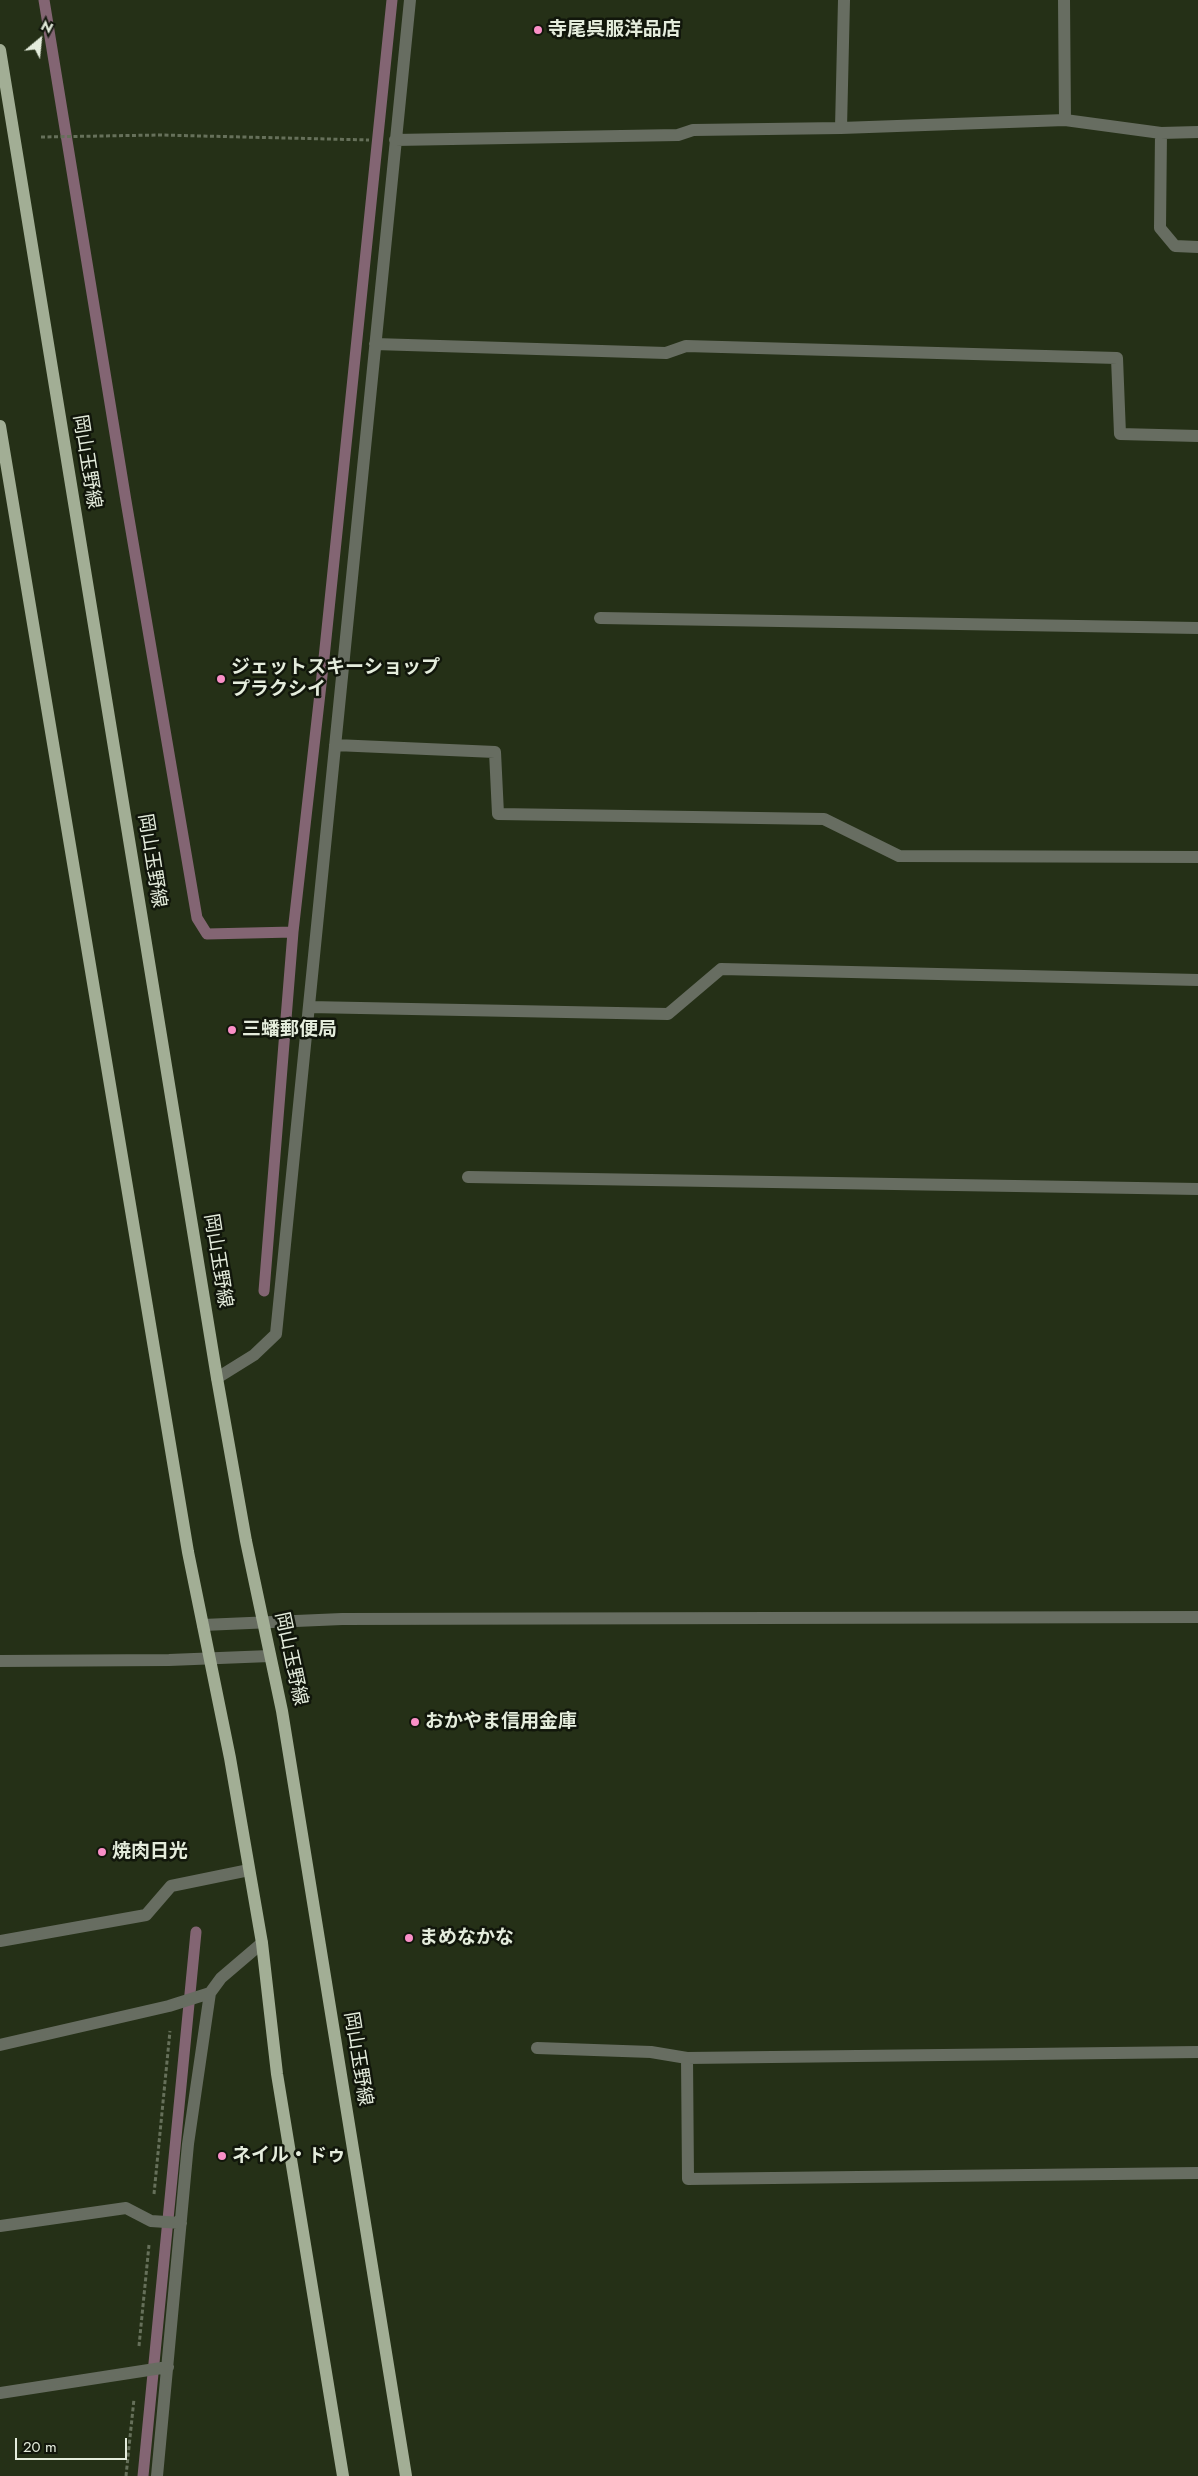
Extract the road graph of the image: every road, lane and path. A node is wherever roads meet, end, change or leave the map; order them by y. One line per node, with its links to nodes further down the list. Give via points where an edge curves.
1 (410, 0): 11 (street)
2 (844, 0): 6 (street)
3 (1064, 0): 5 (street)
4 (0, 50): 24 (main road, 岡山玉野線)
5 (1065, 120): 6 (street); 8 (street)
6 (841, 128): 11 (street, via 693,130 678,135)
7 (1198, 132): 8 (street)
8 (1161, 133): 12 (street, via 1160,228 1175,246)
9 (60, 137): 10 (path, via 160,135)
10 (367, 140)
11 (395, 140): 13 (street)
12 (1198, 246)
13 (375, 344): 15 (street, via 666,353 686,346 1117,358 1120,434); 18 (street)
14 (0, 426): 27 (main road, via 188,1552)
15 (1198, 436)
16 (600, 618): 17 (street)
17 (1198, 628)
18 (335, 745): 19 (street, via 495,752 498,814 824,819 899,856); 21 (street)
19 (1198, 858)
20 (1198, 980): 21 (street, via 721,969 668,1014)
21 (309, 1007): 24 (street, via 276,1334 254,1355)
22 (468, 1177): 23 (street)
23 (1198, 1190)
24 (217, 1378): 26 (main road, 岡山玉野線, via 239,1509)
25 (1198, 1618): 26 (street, via 352,1618)
26 (263, 1622): 27 (street); 28 (main road, 岡山玉野線)
27 (203, 1625): 29 (main road)
28 (270, 1656): 29 (street); 46 (main road, 岡山玉野線, via 282,1711)
29 (210, 1658): 30 (street); 31 (main road)
30 (0, 1661)
31 (249, 1870): 32 (street, via 171,1886 146,1915); 33 (main road)
32 (0, 1941)
33 (262, 1943): 34 (street, via 221,1978); 45 (main road, via 277,2074)
34 (210, 1992): 35 (street, via 177,2003); 40 (street)
35 (0, 2045)
36 (537, 2048): 38 (street, via 651,2052)
37 (1198, 2052): 38 (street)
38 (686, 2058): 39 (street, via 688,2179)
39 (1198, 2173)
40 (177, 2223): 41 (street, via 151,2221 126,2208); 42 (street)
41 (0, 2226)
42 (164, 2367): 43 (street); 44 (street)
43 (0, 2392)
44 (157, 2476)
45 (343, 2476)
46 (406, 2476)

